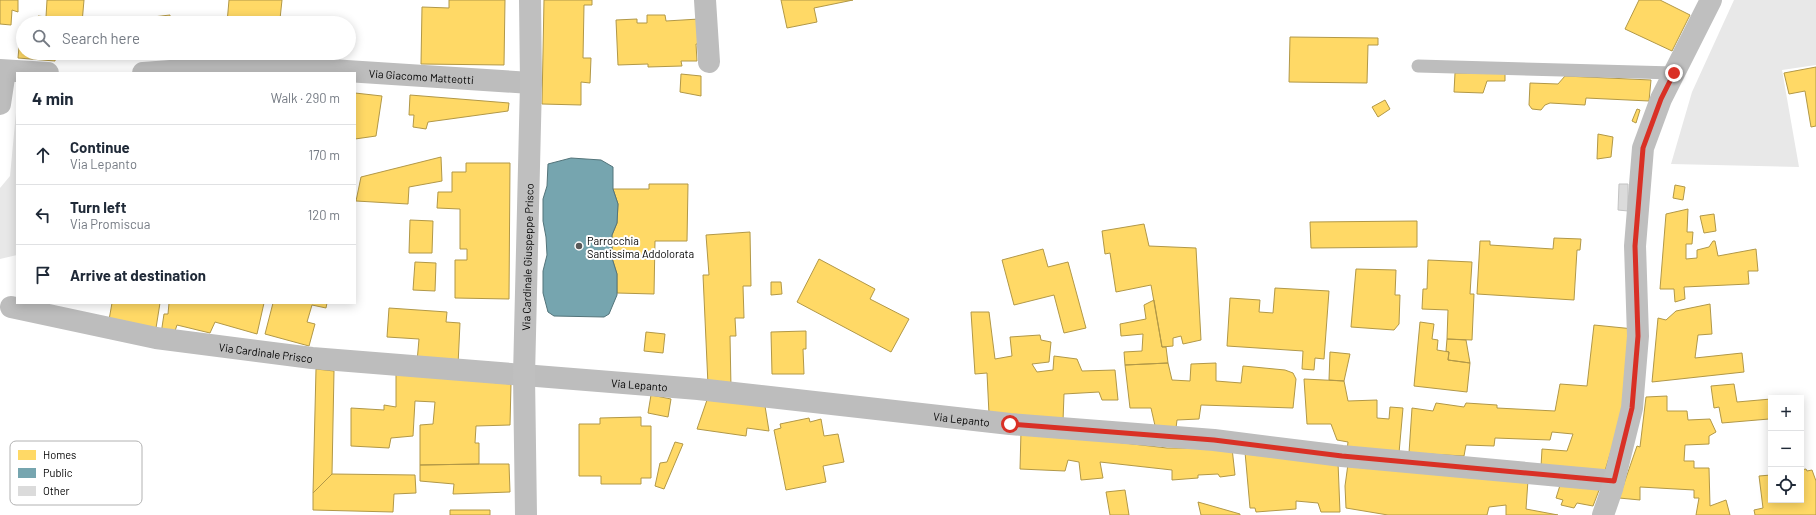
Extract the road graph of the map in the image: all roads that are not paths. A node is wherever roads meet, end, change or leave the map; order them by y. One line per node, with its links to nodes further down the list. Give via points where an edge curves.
1 (530, 0): 10 (street, Via Cardinale Giuspeppe Prisco)
2 (705, 0): 4 (street)
3 (1711, 0): 9 (street)
4 (708, 62)
5 (1418, 66): 9 (lane)
6 (2, 71): 7 (street); 11 (street)
7 (25, 72)
8 (157, 72): 10 (street, Via Giacomo Matteotti, via 253,65)
9 (1674, 73): 14 (street, via 1661,99 1643,148 1635,246 1638,336 1632,408)
10 (531, 83): 13 (street, Via Cardinale Giuspeppe Prisco)
11 (0, 104)
12 (10, 307): 13 (street, Via Cardinale Prisco, via 156,338 312,358)
13 (524, 376): 14 (street, Via Lepanto, via 698,389 1010,424 1214,440 1342,456); 15 (street, Via Cardinale Giuspeppe Prisco)
14 (1614, 481): 16 (street)
15 (526, 515)
16 (1603, 515)

